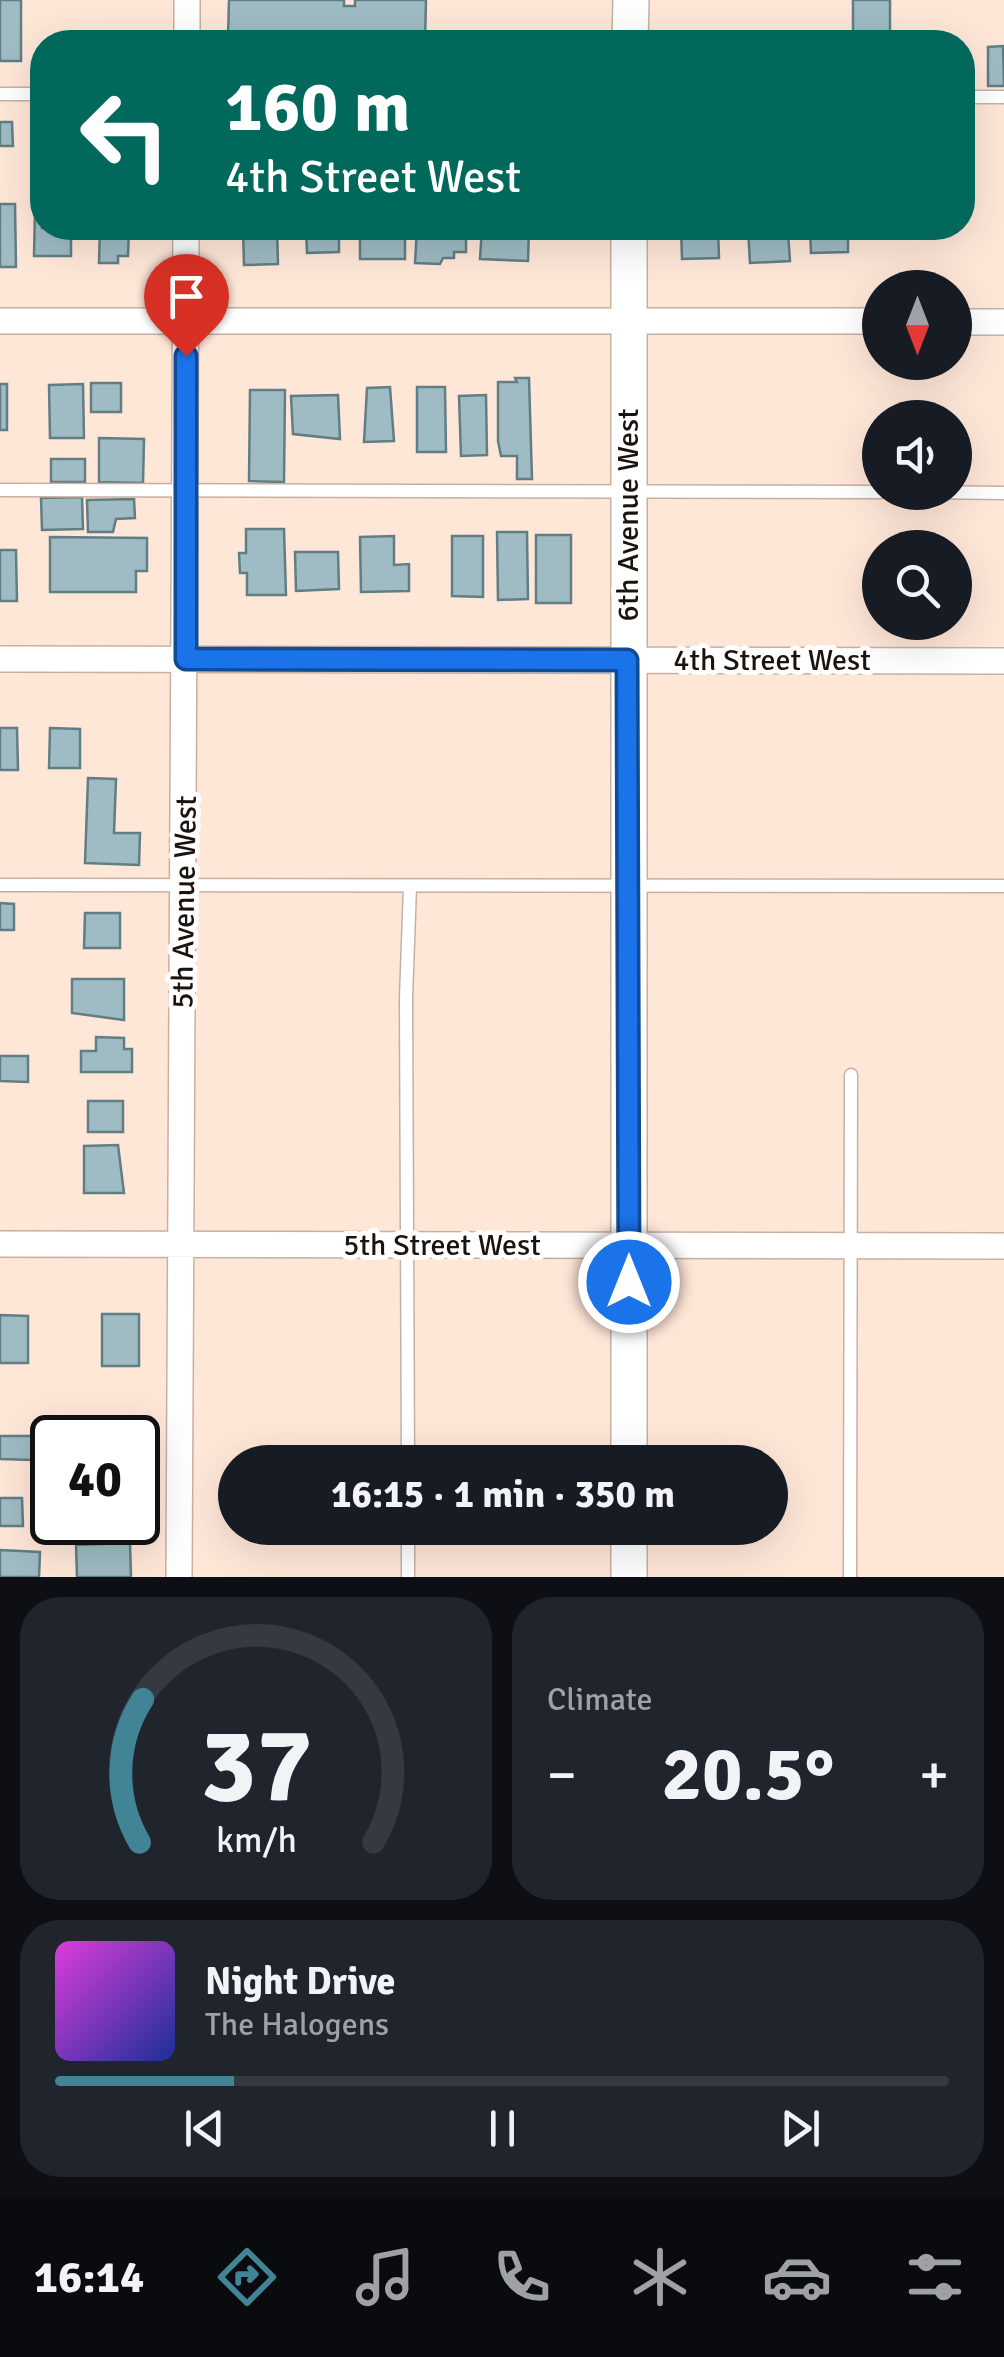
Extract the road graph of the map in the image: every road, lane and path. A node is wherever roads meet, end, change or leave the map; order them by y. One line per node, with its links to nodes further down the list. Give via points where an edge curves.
1 (186, 0): 3 (street)
2 (631, 0): 4 (street)
3 (186, 30)
4 (630, 30)
5 (0, 94): 6 (lane)
6 (30, 94)
7 (975, 97): 8 (lane)
8 (1004, 97)
9 (186, 240): 14 (street, 5th Avenue West)
10 (629, 240): 12 (street, 6th Avenue West)
11 (0, 321): 14 (street)
12 (628, 321): 13 (street); 14 (street); 19 (street, 6th Avenue West)
13 (862, 321)
14 (186, 322): 18 (street, 5th Avenue West)
15 (972, 322): 16 (street)
16 (1004, 322)
17 (0, 490): 18 (lane)
18 (186, 490): 19 (lane); 24 (street, 5th Avenue West)
19 (627, 490): 20 (lane); 25 (street, 6th Avenue West)
20 (862, 492)
21 (972, 493): 22 (lane)
22 (1004, 493)
23 (0, 659): 24 (street, 4th Street West)
24 (186, 659): 25 (street, 4th Street West); 28 (street, 5th Avenue West)
25 (627, 660): 26 (street, 4th Street West); 30 (street, 6th Avenue West)
26 (1004, 661)
27 (0, 885): 28 (lane)
28 (185, 886): 29 (lane); 34 (street, 5th Avenue West)
29 (410, 886): 30 (lane); 35 (lane)
30 (628, 886): 31 (lane); 36 (street, 6th Avenue West)
31 (1004, 886)
32 (851, 1074): 37 (lane)
33 (0, 1244): 34 (street, 5th Street West)
34 (180, 1244): 35 (street, 5th Street West); 43 (street, 5th Avenue West)
35 (407, 1245): 36 (street, 5th Street West); 39 (lane)
36 (629, 1246): 37 (street, 5th Street West); 40 (street, 6th Avenue West)
37 (849, 1246): 38 (street, 5th Street West); 46 (lane)
38 (1004, 1246)
39 (408, 1445)
40 (629, 1445)
41 (408, 1545): 44 (lane)
42 (629, 1545): 45 (street)
43 (179, 1577)
44 (408, 1577)
45 (629, 1577)
46 (850, 1577)

